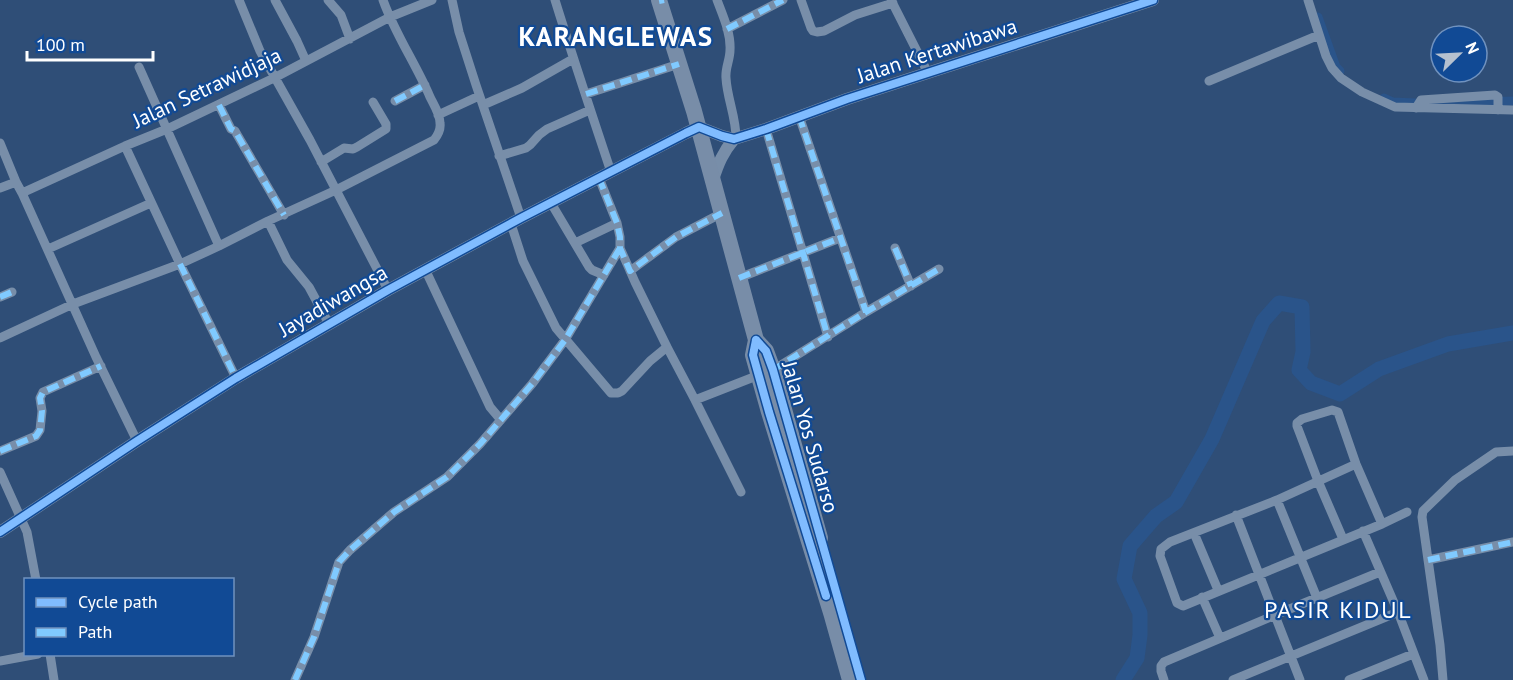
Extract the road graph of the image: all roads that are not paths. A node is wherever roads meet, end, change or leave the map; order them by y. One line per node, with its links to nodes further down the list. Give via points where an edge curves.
1 (251, 0): 15 (street)
2 (275, 0): 21 (street)
3 (328, 0): 19 (street, via 341,15)
4 (383, 0): 16 (street)
5 (432, 0): 16 (street, Jalan Setrawidjaja)
6 (452, 0): 30 (street)
7 (555, 0): 20 (street)
8 (661, 0): 22 (highway, Jalan Yos Sudarso)
9 (717, 0): 17 (street)
10 (783, 0): 17 (street)
11 (801, 0): 14 (street, via 811,28 817,33)
12 (1153, 0): 24 (street, Jalan Kertawibawa)
13 (1308, 0): 18 (street)
14 (892, 1): 24 (street)
15 (239, 2): 25 (street)
16 (390, 17): 19 (street, Jalan Setrawidjaja); 27 (street)
17 (727, 29): 42 (street, via 730,53 726,75)
18 (1319, 35): 26 (street); 34 (street, via 1332,68 1341,78 1395,107)
19 (350, 39): 21 (street, Jalan Setrawidjaja)
20 (573, 59): 28 (street); 30 (street, via 522,88)
21 (306, 61): 25 (street, Jalan Setrawidjaja)
22 (679, 64): 28 (street); 39 (highway, Jalan Yos Sudarso)
23 (139, 67): 40 (street)
24 (928, 73): 38 (street, Jalan Kertawibawa)
25 (276, 77): 33 (street, Jalan Setrawidjaja); 46 (street)
26 (1209, 81)
27 (425, 86): 29 (street); 37 (street)
28 (586, 94): 35 (street)
29 (395, 101)
30 (481, 101): 37 (street); 45 (street)
31 (373, 102): 46 (street, via 386,129)
32 (1498, 103): 34 (street); 34 (street, via 1495,95 1421,100); 36 (street)
33 (219, 105): 40 (street, Jalan Setrawidjaja); 56 (street)
34 (1417, 105)
35 (591, 110): 45 (street, via 547,129 530,146); 47 (street)
36 (1513, 110)
37 (438, 115): 51 (street, via 440,128 434,140)
38 (799, 117): 41 (street, Jalan Kertawibawa); 60 (street)
39 (696, 119): 42 (street, via 713,134); 47 (street, Jayadiwangsa); 48 (highway, Jalan Yos Sudarso)
40 (167, 129): 44 (street, Jalan Setrawidjaja); 62 (street)
41 (766, 129): 42 (street, Jalan Kertawibawa); 66 (street)
42 (735, 139): 48 (street, via 724,150)
43 (0, 143): 49 (street)
44 (125, 146): 52 (street, Jalan Setrawidjaja); 53 (street)
45 (500, 156): 58 (street)
46 (321, 162): 51 (street)
47 (605, 175): 54 (street, Jayadiwangsa); 59 (street)
48 (713, 180): 55 (highway, Jalan Yos Sudarso)
49 (16, 182): 50 (street); 52 (street)
50 (0, 188)
51 (336, 190): 56 (street); 74 (street)
52 (22, 193): 65 (street)
53 (151, 203): 65 (street); 67 (street)
54 (551, 203): 58 (street, Jayadiwangsa); 61 (street)
55 (722, 213): 70 (street, via 675,237); 72 (highway, Jalan Yos Sudarso)
56 (284, 214): 57 (street)
57 (268, 221): 62 (street); 79 (street, via 287,260 309,288)
58 (516, 221): 68 (street, Jayadiwangsa); 80 (street, via 523,261)
59 (617, 223): 61 (street); 63 (street)
60 (840, 238): 66 (street); 78 (street)
61 (575, 243): 71 (street, via 591,268)
62 (219, 246): 67 (street)
63 (620, 248): 70 (street); 71 (street)
64 (895, 248): 73 (street)
65 (48, 249): 77 (street)
66 (803, 253): 72 (street); 81 (street)
67 (180, 264): 77 (street); 86 (street)
68 (425, 269): 74 (street, Jayadiwangsa); 88 (street, via 490,407)
69 (939, 269): 73 (street)
70 (630, 271): 83 (street)
71 (604, 275): 80 (street)
72 (739, 278): 85 (highway, Jalan Yos Sudarso, via 756,340 753,355)
73 (911, 286): 78 (street)
74 (388, 290): 79 (street, Jayadiwangsa)
75 (12, 292): 76 (street)
76 (0, 297)
77 (73, 304): 82 (street); 84 (street)
78 (866, 312): 81 (street)
79 (329, 324): 86 (street, Jayadiwangsa)
80 (562, 336): 83 (street, via 614,394 622,391); 88 (street, via 532,384)
81 (828, 337): 85 (street)
82 (0, 338)
83 (667, 347): 87 (street)
84 (101, 366): 89 (street); 90 (street, via 43,392 40,430 36,436)
85 (766, 373): 87 (street); 124 (highway, Jalan Yos Sudarso); 125 (highway, Jalan Yos Sudarso)
86 (236, 378): 89 (street, Jayadiwangsa)
87 (695, 399): 95 (street)
88 (501, 420): 123 (street, via 462,464 394,512 339,562)
89 (136, 441): 99 (street, Jayadiwangsa)
90 (0, 451)
91 (1513, 451): 107 (street, via 1496,452 1455,480 1423,511)
92 (1356, 464): 94 (street); 94 (street, via 1338,412 1332,410 1302,419 1297,426); 100 (street)
93 (0, 472): 99 (street)
94 (1318, 481): 96 (street); 104 (street)
95 (741, 492)
96 (1277, 500): 98 (street); 106 (street)
97 (1407, 512): 100 (street)
98 (1236, 515): 103 (street); 109 (street)
99 (22, 519): 102 (street, Jayadiwangsa); 110 (street)
100 (1382, 524): 101 (street)
101 (1363, 531): 104 (street); 108 (street)
102 (0, 532)
103 (1194, 533): 111 (street); 112 (street, via 1170,542 1161,549 1160,556 1177,603 1183,606)
104 (1343, 539): 106 (street)
105 (1513, 542): 107 (street)
106 (1300, 557): 109 (street); 113 (street)
107 (1428, 560): 131 (street)
108 (1380, 572): 113 (street); 114 (street)
109 (1259, 574): 111 (street); 115 (street)
110 (36, 578)
111 (1218, 590): 112 (street)
112 (1202, 597): 116 (street)
113 (1317, 598): 115 (street)
114 (1398, 612): 117 (street); 120 (street)
115 (1275, 615): 116 (street); 120 (street)
116 (1220, 638): 126 (street, via 1164,662)
117 (1413, 654): 129 (street); 130 (street)
118 (27, 656): 121 (street)
119 (50, 656): 122 (street)
120 (1292, 657): 127 (street); 128 (street)
121 (0, 661)
122 (54, 680)
123 (295, 680)
124 (850, 680)
125 (861, 680)
126 (1164, 680)
127 (1233, 680)
128 (1300, 680)
129 (1349, 680)
130 (1424, 680)
131 (1443, 680)

